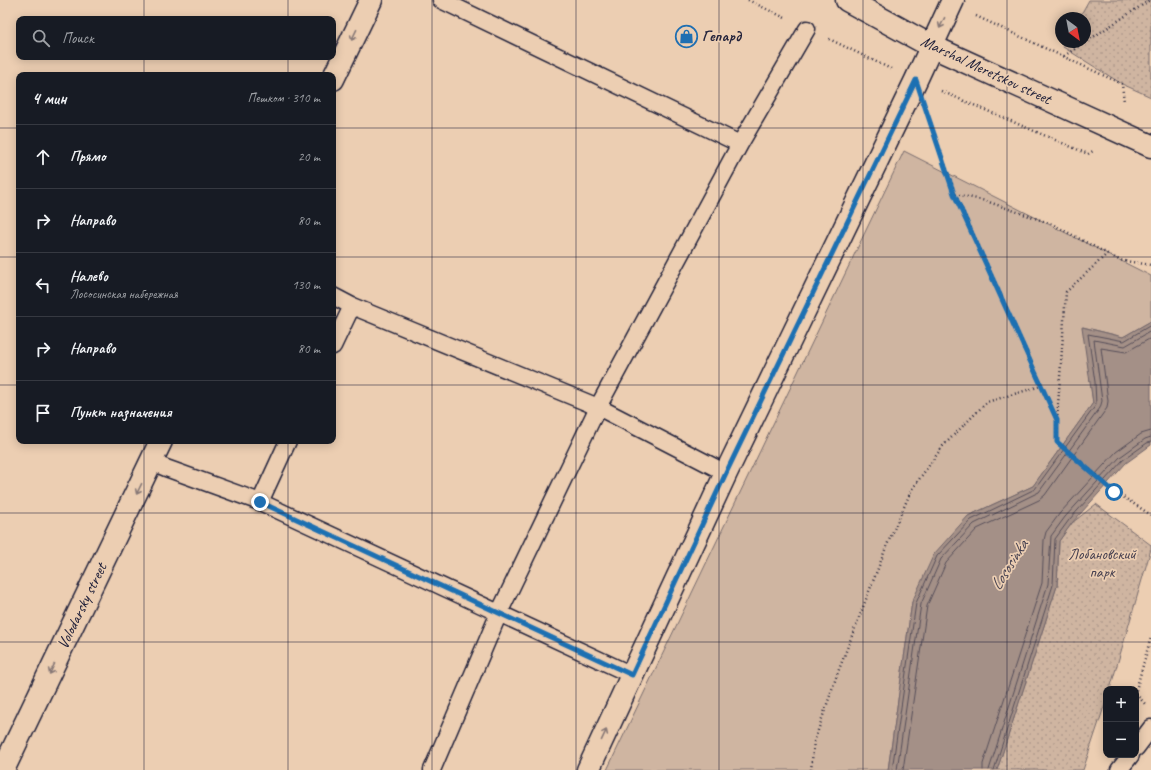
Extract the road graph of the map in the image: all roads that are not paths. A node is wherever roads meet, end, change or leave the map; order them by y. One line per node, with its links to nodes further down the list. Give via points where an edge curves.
1 (371, 0): 7 (street, one-way to 7)
2 (441, 0): 8 (lane)
3 (847, 0): 6 (street, Marshal Meretskov street)
4 (952, 2): 6 (street, one-way to 6)
5 (807, 29): 8 (lane)
6 (931, 46): 9 (street, Marshal Meretskov street); 17 (street)
7 (336, 73)
8 (740, 144): 13 (lane)
9 (1151, 146)
10 (336, 298): 11 (lane)
11 (352, 306): 12 (lane); 13 (lane)
12 (336, 340)
13 (598, 408): 17 (lane); 19 (lane)
14 (160, 444): 16 (street, Volodarsky street)
15 (287, 444): 18 (lane)
16 (152, 462): 18 (lane); 24 (street, Volodarsky street, one-way to 24)
17 (726, 473): 20 (street)
18 (260, 502): 19 (lane)
19 (499, 613): 20 (lane); 25 (lane)
20 (632, 675): 26 (street, one-way to 20)
21 (1151, 728): 22 (lane)
22 (1139, 744)
23 (1129, 758): 27 (lane)
24 (3, 770)
25 (432, 770)
26 (588, 770)
27 (1119, 770)

